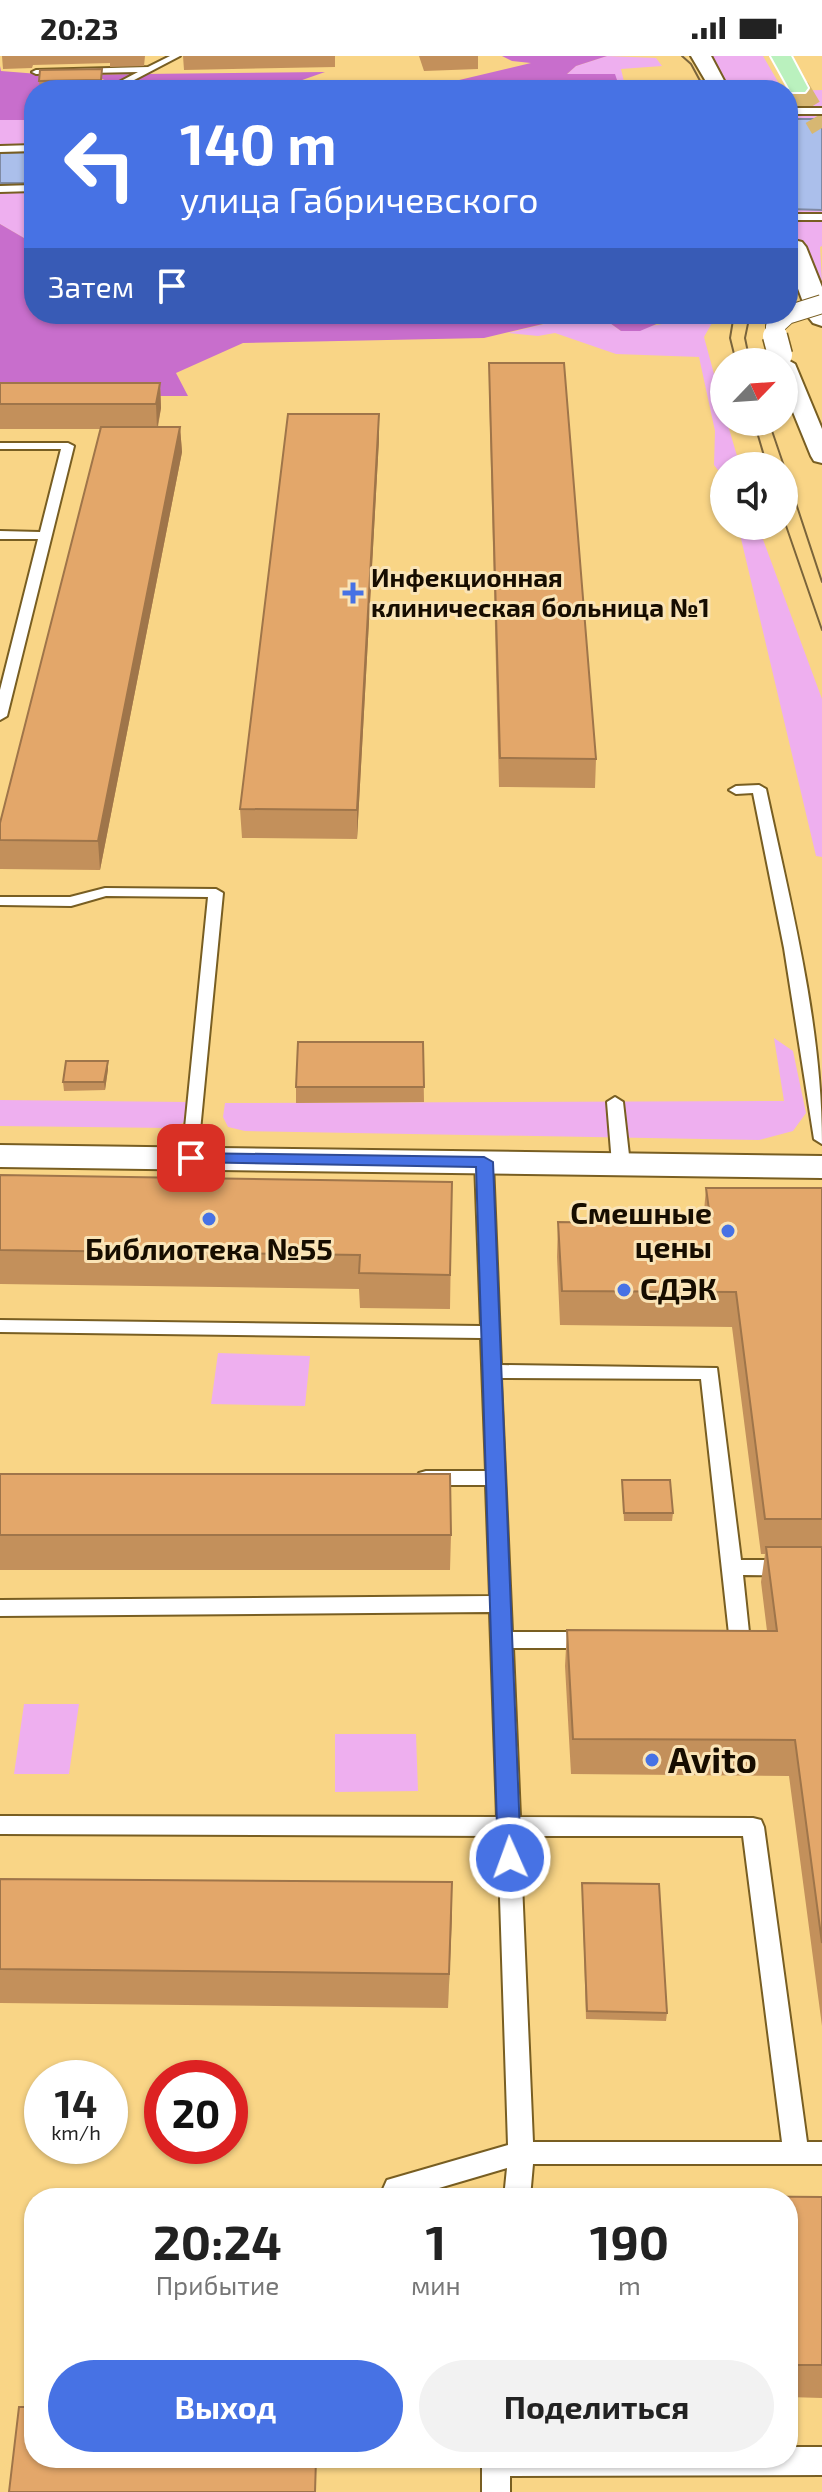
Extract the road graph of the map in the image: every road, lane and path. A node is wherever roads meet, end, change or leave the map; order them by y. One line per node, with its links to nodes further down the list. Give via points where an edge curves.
1 (176, 56): 4 (lane)
2 (702, 56): 7 (main road)
3 (781, 56): 8 (main road)
4 (150, 69): 5 (lane); 6 (lane)
5 (36, 72)
6 (128, 80)
7 (716, 80)
8 (794, 80)
9 (798, 111): 10 (lane)
10 (822, 111)
11 (24, 148): 12 (lane)
12 (0, 149)
13 (24, 188): 14 (lane)
14 (0, 189)
15 (798, 217): 16 (lane)
16 (822, 217)
17 (798, 257): 20 (main road)
18 (822, 304): 19 (street, bridge)
19 (798, 312)
20 (822, 318)
21 (777, 324): 22 (street, bridge)
22 (778, 348)
23 (798, 397): 25 (street)
24 (0, 446): 27 (lane, via 68,446)
25 (822, 456)
26 (0, 535): 27 (lane)
27 (44, 536): 28 (lane)
28 (0, 716)
29 (736, 790): 32 (lane, via 759,789 792,948)
30 (0, 901): 34 (lane, via 71,902 105,892 216,893)
31 (615, 1102): 36 (lane)
32 (822, 1139)
33 (0, 1156): 34 (street)
34 (191, 1158): 35 (street)
35 (484, 1162): 36 (street); 39 (lane)
36 (621, 1164): 37 (street)
37 (822, 1167)
38 (0, 1326): 39 (lane)
39 (490, 1332): 40 (lane)
40 (491, 1371): 42 (lane); 43 (lane, via 710,1373)
41 (400, 1478): 42 (lane)
42 (496, 1478): 45 (lane)
43 (732, 1567): 44 (lane); 49 (lane, via 740,1642)
44 (822, 1568)
45 (500, 1604): 46 (lane); 47 (lane)
46 (0, 1608)
47 (501, 1640): 48 (lane); 51 (lane)
48 (613, 1641)
49 (708, 1642)
50 (0, 1825): 51 (lane)
51 (509, 1828): 52 (lane); 53 (lane, via 753,1827)
52 (521, 2153): 53 (lane); 55 (lane); 56 (lane)
53 (796, 2153): 54 (lane)
54 (822, 2153)
55 (396, 2188)
56 (518, 2188)
57 (798, 2461): 58 (lane)
58 (822, 2461)
59 (496, 2468): 60 (lane)
60 (496, 2492)

